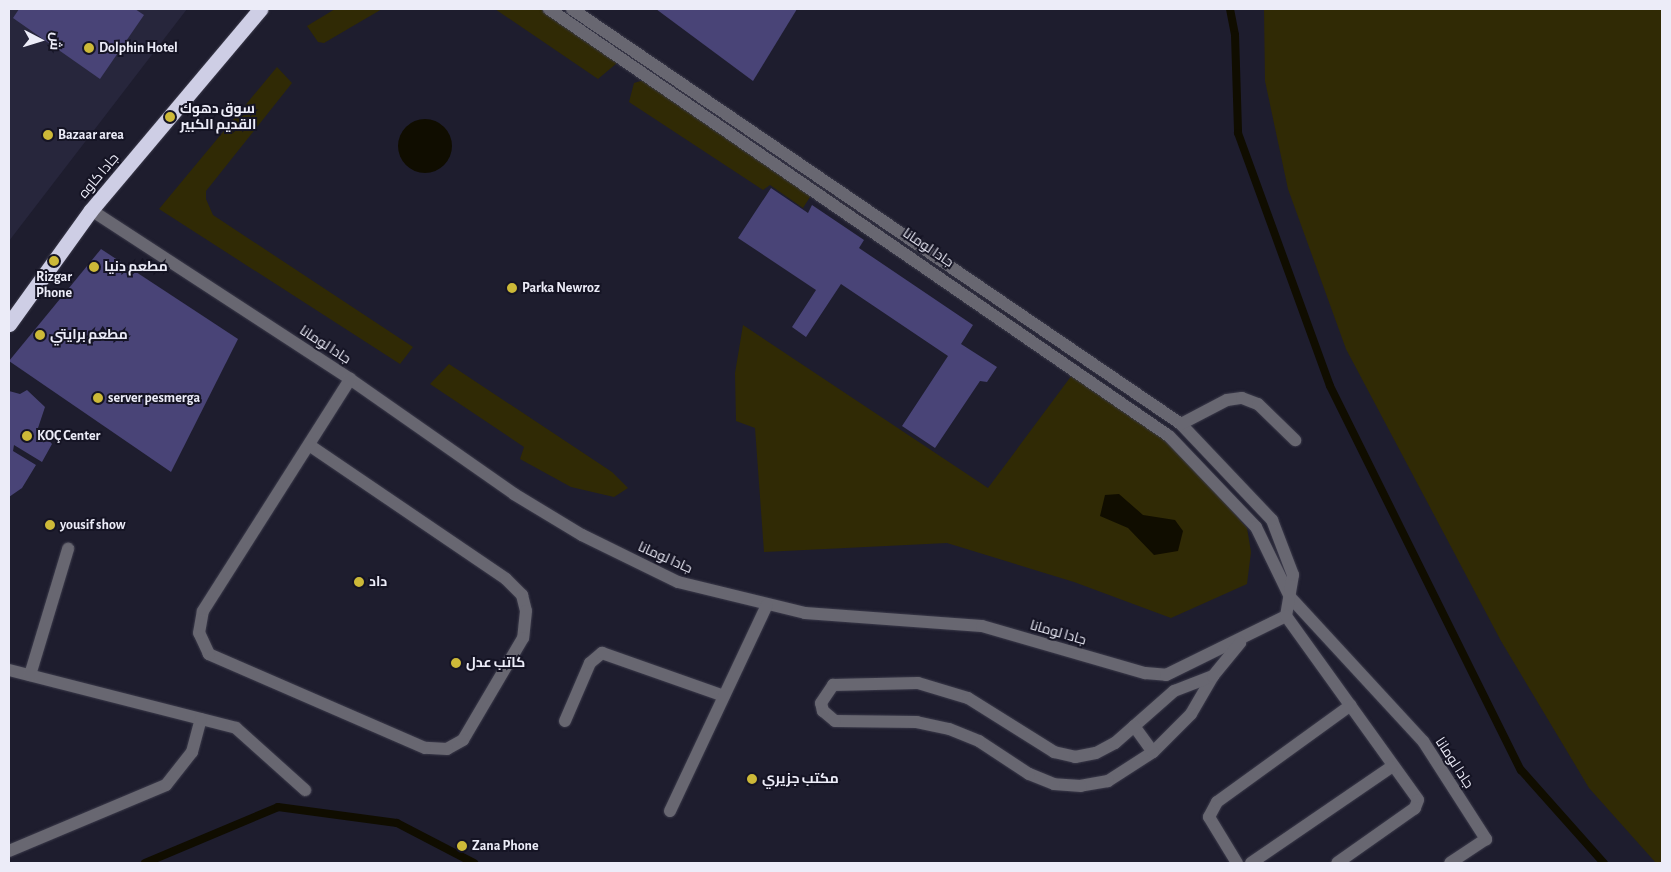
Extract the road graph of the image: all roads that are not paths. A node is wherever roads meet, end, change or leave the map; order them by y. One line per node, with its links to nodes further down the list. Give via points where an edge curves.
1 (260, 9): 4 (highway, جادا کاوه)
2 (549, 9): 11 (street, جادا لومانا, via 1169,436 1256,527)
3 (572, 9): 7 (street, جادا لومانا)
4 (90, 210): 5 (highway, جادا کاوه); 6 (street, جادا لومانا)
5 (9, 324)
6 (350, 379): 9 (street); 12 (street, جادا لومانا, via 514,494 582,535 678,582)
7 (1181, 424): 8 (street, via 1227,400 1242,398 1258,404); 11 (street, جادا لومانا, via 1272,520 1293,575)
8 (1295, 440)
9 (309, 445): 9 (street, via 506,579 522,595 526,611 523,638 463,740 447,749 425,748 209,654 199,633 203,611)
10 (68, 549): 16 (street)
11 (1290, 597): 13 (street, جادا لومانا); 31 (street, جادا لومانا, via 1423,742 1486,839)
12 (767, 605): 14 (street, جادا لومانا, via 805,614 982,626 1166,675); 18 (street)
13 (1286, 616): 14 (street, جادا لومانا); 19 (street)
14 (1243, 638): 17 (street)
15 (9, 670): 16 (street)
16 (30, 675): 20 (street)
17 (1213, 676): 22 (street, via 1174,691); 23 (street, via 1192,714)
18 (724, 696): 21 (street, via 602,653 590,663); 26 (street)
19 (1351, 705): 24 (street); 28 (street, via 1217,802 1209,817)
20 (200, 719): 25 (street, via 236,728); 27 (street, via 192,752 166,785)
21 (566, 721)
22 (1134, 726): 23 (street); 23 (street, via 1096,754 1075,757 1054,752 968,698 926,685 833,685 821,703 823,711 836,721 917,722 948,729 1054,784 1081,786 1108,781)
23 (1153, 752)
24 (1391, 767): 29 (street); 30 (street, via 1414,791 1418,800 1415,808)
25 (304, 790)
26 (670, 811)
27 (9, 851)
28 (1237, 863)
29 (1251, 863)
30 (1337, 863)
31 (1450, 863)

